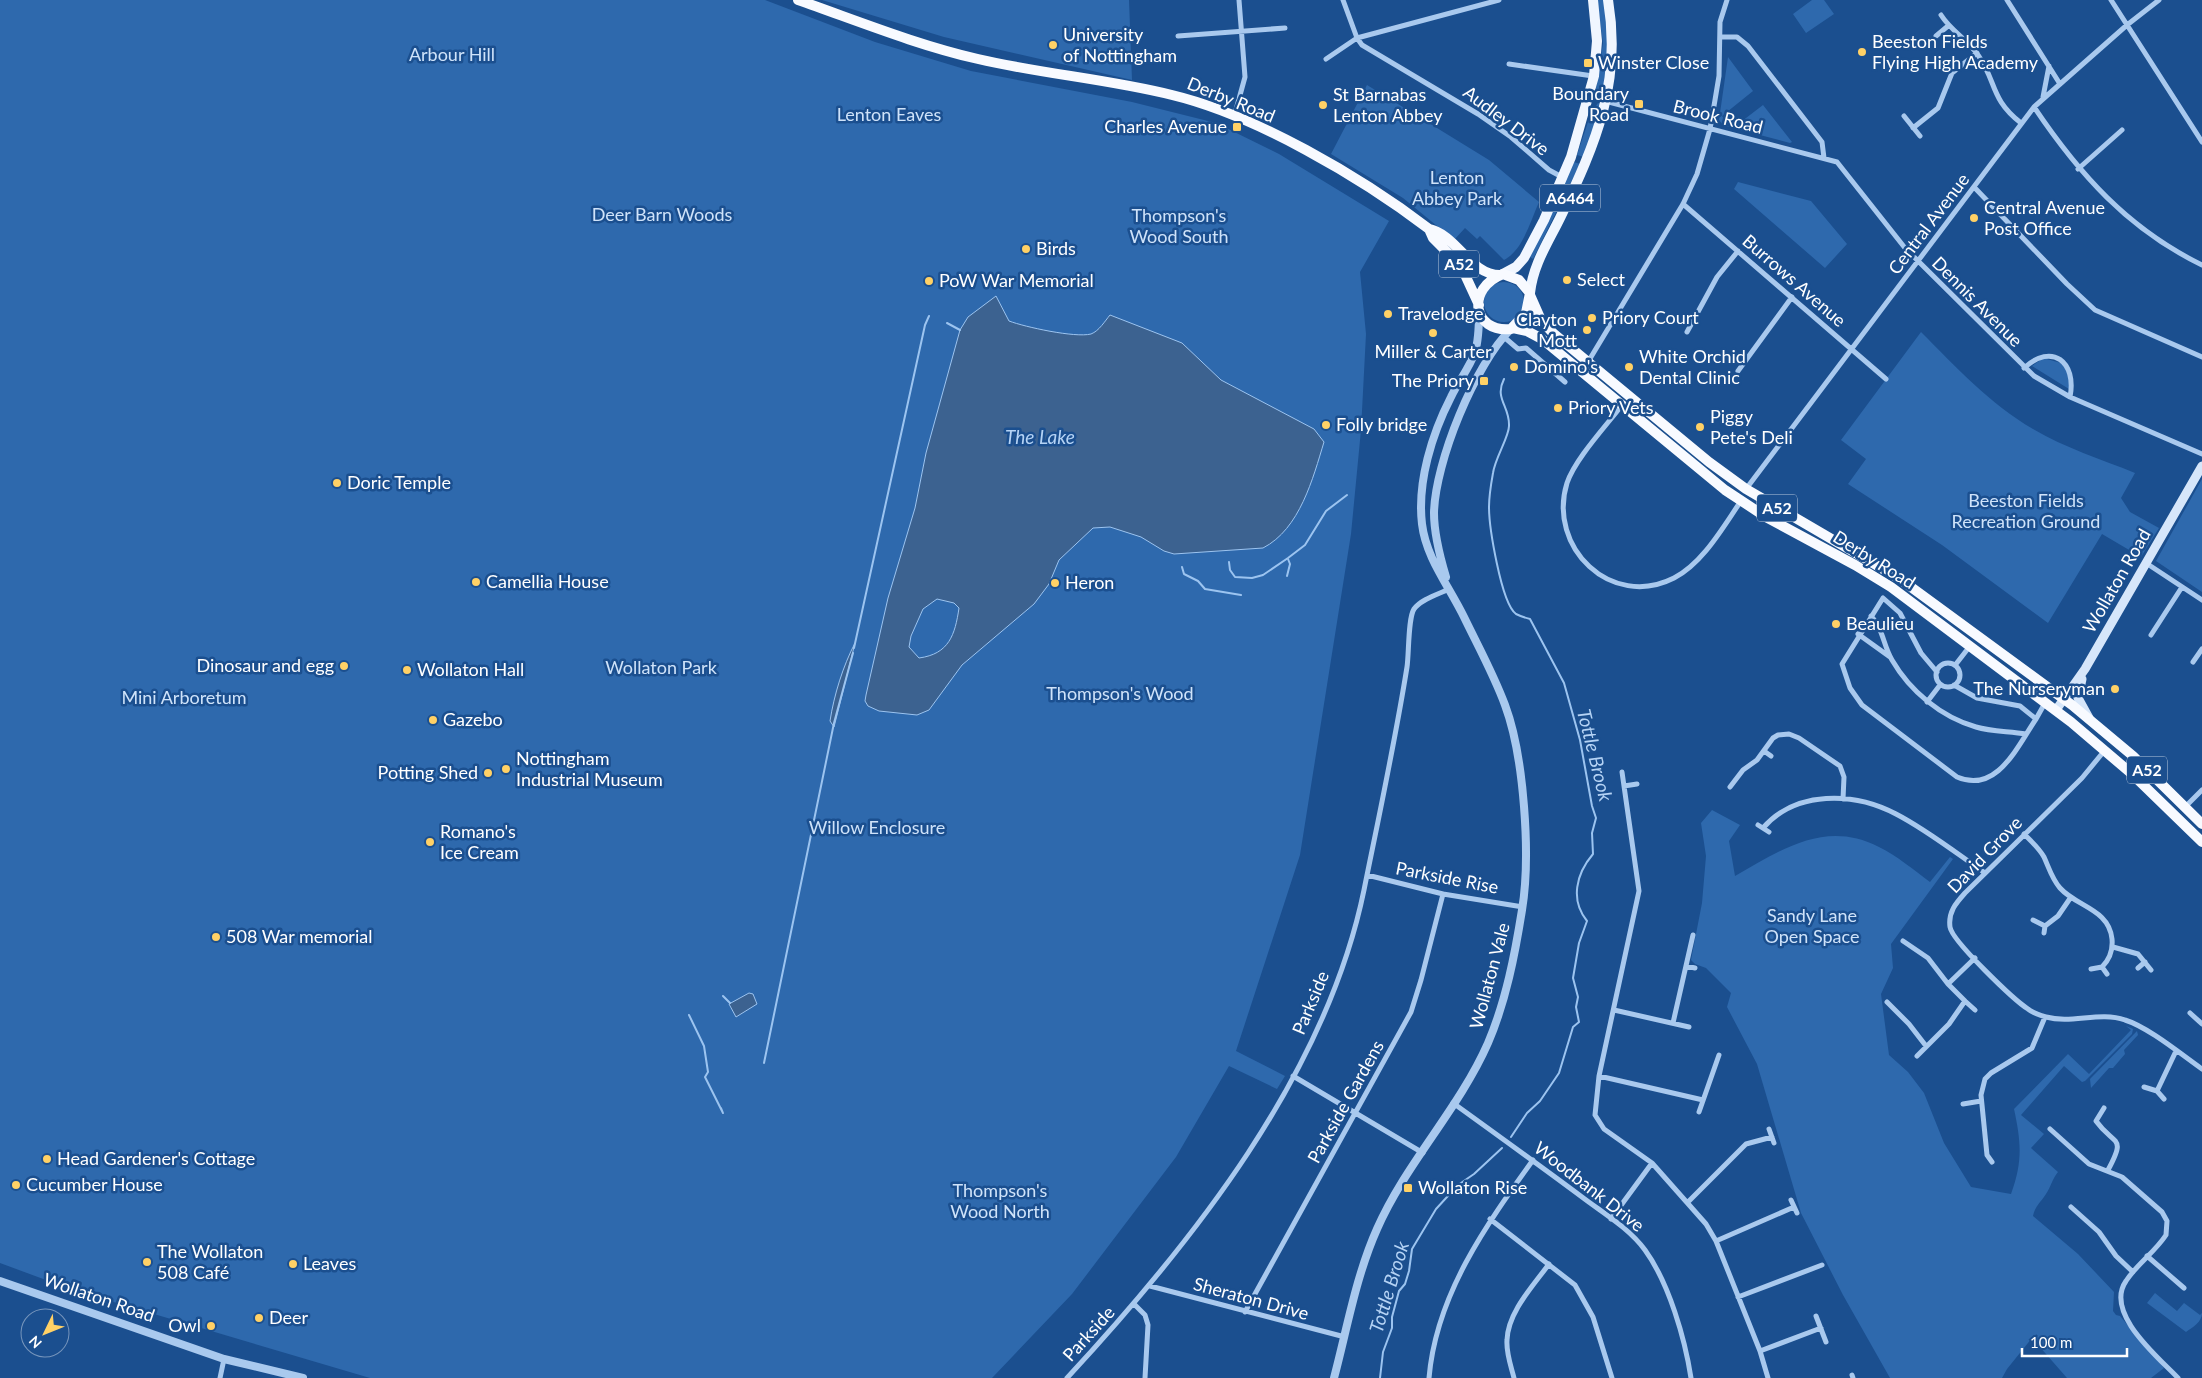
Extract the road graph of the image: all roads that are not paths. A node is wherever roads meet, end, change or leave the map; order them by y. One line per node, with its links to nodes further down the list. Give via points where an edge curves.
1 (798, 0): 31 (highway, Derby Road / A52, via 944,51 1173,95)
2 (1239, 0): 15 (street)
3 (1343, 0): 19 (street)
4 (1499, 0): 19 (street)
5 (1593, 0): 24 (main road, A6464, via 1597,41)
6 (1608, 0): 27 (main road, A6464, via 1614,53)
7 (1727, 0): 17 (street, via 1721,15)
8 (2007, 0): 23 (street)
9 (2111, 0): 12 (street)
10 (2159, 0): 12 (street, Central Avenue)
11 (1940, 16): 13 (street)
12 (2127, 24): 25 (street, Central Avenue); 37 (street)
13 (1948, 26): 18 (street); 20 (street)
14 (1285, 28): 15 (street)
15 (1241, 32): 16 (street); 31 (street, via 1244,83)
16 (1178, 36)
17 (1720, 36): 34 (street, via 1719,76); 38 (street, via 1737,37 1748,46 1822,142)
18 (1936, 36)
19 (1357, 38): 21 (street); 40 (street, Audley Drive, via 1369,50 1478,114)
20 (1978, 53): 32 (street, via 2002,104); 33 (street, via 1952,73 1938,108)
21 (1326, 59)
22 (1509, 64): 24 (street)
23 (2049, 66): 25 (street); 26 (street)
24 (1594, 76): 28 (main road, A6464)
25 (2060, 84): 26 (street, Central Avenue)
26 (2042, 98): 29 (street, Central Avenue)
27 (1605, 101): 28 (main road, via 1597,100); 34 (street, Brook Road); 48 (main road, A6464, via 1586,163 1534,268)
28 (1587, 105): 40 (main road, A6464)
29 (2034, 107): 32 (street, Central Avenue); 39 (street)
30 (1904, 116): 33 (street)
31 (1234, 117): 43 (highway, Derby Road / A52, via 1301,148)
32 (2021, 123): 41 (street, Central Avenue)
33 (1913, 128): 36 (street)
34 (1710, 129): 38 (street, Brook Road); 42 (street, via 1697,174)
35 (2122, 130): 39 (street)
36 (1920, 136)
37 (2202, 142)
38 (1824, 158): 45 (street, Dennis Avenue, via 1842,167)
39 (2078, 169): 46 (street, via 2106,198 2146,231)
40 (1562, 177): 47 (main road, A6464, via 1524,258 1516,267)
41 (1974, 187): 45 (street, Central Avenue); 55 (street, via 2095,310)
42 (1683, 204): 44 (street, Burrows Avenue); 56 (street)
43 (1429, 229): 47 (highway, Derby Road / A52, via 1439,232 1484,271); 50 (highway, Derby Road / A52, via 1433,238 1461,266)
44 (1738, 251): 49 (street, Burrows Avenue); 52 (street, via 1717,277)
45 (1918, 261): 54 (street, Central Avenue); 57 (street, Dennis Avenue)
46 (2202, 265)
47 (1502, 274): 48 (highway, A52, via 1519,280); 50 (highway, A52, via 1483,288)
48 (1530, 294): 51 (highway, via 1526,313); 56 (highway, Derby Road / A52, via 1544,324)
49 (1792, 297): 54 (street, Burrows Avenue); 58 (street)
50 (1479, 308): 51 (highway, A52, via 1484,319 1494,327); 59 (street, Wollaton Vale, via 1475,351)
51 (1512, 329): 53 (street, Wollaton Vale); 64 (highway, Derby Road / A52, via 1539,337)
52 (1687, 332)
53 (1504, 337): 61 (street, Wollaton Vale); 62 (street, via 1518,349 1526,348)
54 (1853, 349): 60 (street, Burrows Avenue); 69 (street, Central Avenue)
55 (2202, 356)
56 (1588, 362): 69 (highway, Derby Road / A52)
57 (2024, 368): 63 (street, Dennis Avenue); 63 (street, Dennis Avenue, via 2041,357 2059,360 2071,373)
58 (1738, 371)
59 (1462, 375): 61 (street); 66 (street, Wollaton Vale, via 1444,411)
60 (1886, 379)
61 (1477, 382): 68 (street, Wollaton Vale, via 1455,426)
62 (1565, 382)
63 (2070, 397): 65 (street, Dennis Avenue)
64 (1622, 405): 70 (highway, Derby Road / A52); 70 (street, via 1574,468 1564,498 1563,514 1568,536 1576,553 1592,570 1608,579 1640,586 1673,578 1692,565)
65 (2202, 454)
66 (1427, 464): 68 (street); 74 (street, Wollaton Vale, via 1420,506 1422,526 1431,557)
67 (2202, 466): 71 (main road, Wollaton Road)
68 (1441, 467): 74 (street, Wollaton Vale, via 1434,515)
69 (1746, 489): 91 (highway, Derby Road / A52, via 1900,579)
70 (1741, 501): 72 (highway, Derby Road / A52)
71 (2146, 563): 73 (street); 87 (main road, Wollaton Road)
72 (1890, 587): 75 (street); 82 (highway, Derby Road / A52)
73 (2182, 587): 76 (street); 78 (street)
74 (1449, 588): 113 (street, Parkside, via 1418,604 1412,613 1408,663); 116 (street, Wollaton Vale, via 1505,706 1515,741 1524,818)
75 (1883, 598): 77 (street); 88 (street, via 1904,618 1921,653)
76 (2202, 600)
77 (1870, 616): 80 (street); 84 (street, via 1881,628)
78 (2157, 627): 79 (street); 81 (street)
79 (2163, 631)
80 (1858, 634): 84 (street); 97 (street, via 1842,664 1845,679 1855,697 1957,776 1976,781 1995,775)
81 (2151, 635)
82 (1970, 646): 86 (street); 93 (highway, Derby Road / A52)
83 (2202, 649): 85 (street)
84 (1890, 657): 92 (street, via 1904,678)
85 (2193, 662)
86 (1956, 664): 88 (street, via 1945,663); 90 (street, via 1960,672)
87 (2085, 669): 91 (main road, Wollaton Road); 96 (main road, via 2078,698)
88 (1937, 672): 89 (street)
89 (1940, 685): 90 (street); 92 (street)
90 (1954, 685): 95 (street, via 1977,698 2020,706)
91 (2064, 699): 94 (main road, Wollaton Road); 96 (highway, Derby Road / A52)
92 (1927, 702): 97 (street, via 1972,726)
93 (2045, 703): 94 (highway, Derby Road / A52); 95 (street)
94 (2056, 710): 98 (highway, Derby Road / A52)
95 (2036, 719): 97 (street)
96 (2089, 719): 107 (highway, Derby Road / A52)
97 (2026, 734)
98 (2106, 750): 110 (street, David Grove); 111 (highway, Derby Road / A52)
99 (1764, 751): 100 (street); 104 (street); 106 (street, via 1778,735 1789,734 1799,738 1842,768)
100 (1771, 756)
101 (1622, 772): 103 (street)
102 (1637, 784): 103 (street)
103 (1624, 786): 126 (street, via 1639,882)
104 (1730, 787)
105 (2202, 790): 107 (street)
106 (1843, 799): 109 (street, via 1820,798 1799,803 1760,826); 112 (street, via 1872,804 1895,813)
107 (2185, 807): 108 (highway, Derby Road / A52)
108 (2202, 824)
109 (1768, 832)
110 (2024, 834): 112 (street, David Grove); 115 (street, via 2039,849 2055,882)
111 (2202, 842)
112 (1985, 873): 127 (street, David Grove, via 1955,904 1950,920 1956,940)
113 (1367, 875): 114 (street, Parkside Rise); 153 (street, Parkside, via 1330,998)
114 (1443, 894): 116 (street, Parkside Rise); 164 (street, Parkside Gardens, via 1411,1012)
115 (2071, 897): 118 (street, via 2058,916); 124 (street, via 2104,919 2110,929)
116 (1523, 907): 160 (street, Wollaton Vale, via 1496,1023)
117 (2033, 920): 118 (street)
118 (2045, 926): 119 (street)
119 (2044, 933)
120 (1693, 935): 129 (street)
121 (1914, 938): 123 (street)
122 (1903, 941): 123 (street)
123 (1910, 945): 136 (street, via 1928,958)
124 (2113, 947): 128 (street, via 2132,951); 130 (street)
125 (1619, 948): 126 (street)
126 (1627, 950): 140 (street)
127 (1975, 958): 136 (street); 144 (street, David Grove, via 2018,1002)
128 (2145, 962): 132 (street); 134 (street)
129 (1686, 966): 131 (street); 145 (street)
130 (2102, 967): 133 (street); 135 (street)
131 (1696, 968)
132 (2138, 968)
133 (2091, 969)
134 (2151, 970)
135 (2107, 974)
136 (1948, 984): 137 (street)
137 (1965, 1001): 141 (street); 148 (street, via 1949,1024)
138 (1887, 1002): 139 (street)
139 (1893, 1008): 143 (street); 148 (street)
140 (1614, 1010): 145 (street); 154 (street)
141 (1975, 1010)
142 (2190, 1013): 146 (street)
143 (1887, 1014)
144 (2045, 1017): 149 (street, David Grove, via 2064,1020 2118,1018 2140,1027); 159 (street, via 2032,1048 1988,1076 1982,1088)
145 (1673, 1023): 147 (street)
146 (2202, 1024)
147 (1689, 1027)
148 (1926, 1046): 151 (street)
149 (2176, 1051): 152 (street, David Grove); 156 (street)
150 (1719, 1056): 158 (street)
151 (1917, 1056)
152 (2202, 1069)
153 (1293, 1076): 164 (street); 189 (street, Parkside, via 1226,1184)
154 (1600, 1076): 158 (street); 174 (street, via 1595,1106 1598,1122)
155 (2144, 1087): 156 (street)
156 (2157, 1091): 157 (street)
157 (2164, 1099)
158 (1703, 1100): 163 (street)
159 (1981, 1101): 161 (street); 170 (street)
160 (1453, 1103): 169 (street, Wollaton Vale); 172 (street, Woodbank Drive)
161 (1963, 1104)
162 (2104, 1108): 175 (street, via 2096,1121 2118,1145)
163 (1699, 1112)
164 (1356, 1114): 169 (street); 193 (street, Parkside Gardens)
165 (1769, 1129): 167 (street)
166 (2050, 1129): 175 (street, via 2089,1164)
167 (1772, 1137): 168 (street); 177 (street, via 1746,1144)
168 (1774, 1143)
169 (1423, 1153): 196 (street, Wollaton Vale, via 1391,1201 1376,1231)
170 (1988, 1155): 171 (street); 173 (street)
171 (1981, 1158)
172 (1533, 1160): 181 (street, Woodbank Drive); 182 (street)
173 (1992, 1162)
174 (1652, 1164): 177 (street); 181 (street)
175 (2108, 1170): 184 (street, via 2122,1176 2165,1216 2166,1235)
176 (1791, 1200): 178 (street)
177 (1688, 1202): 183 (street)
178 (1794, 1206): 180 (street); 183 (street)
179 (2071, 1206): 187 (street, via 2099,1232 2116,1256)
180 (1797, 1213)
181 (1611, 1219): 208 (street, Woodbank Drive, via 1637,1241 1654,1264 1669,1298 1688,1357)
182 (1490, 1220): 185 (street); 205 (street, via 1473,1246 1448,1300)
183 (1716, 1242): 191 (street)
184 (2147, 1256): 187 (street); 190 (street)
185 (1549, 1264): 206 (street, via 1516,1311 1508,1329 1506,1342); 207 (street, via 1575,1285 1585,1301 1601,1336)
186 (1822, 1265): 191 (street)
187 (2133, 1272): 210 (street, via 2121,1293 2124,1316)
188 (0, 1281): 199 (street, Wollaton Road)
189 (1150, 1286): 192 (street, Parkside); 193 (street, Sheraton Drive)
190 (2184, 1288)
191 (1738, 1297): 198 (street)
192 (1134, 1304): 202 (street, Parkside); 203 (street, via 1145,1315 1148,1325)
193 (1245, 1312): 196 (street, Sheraton Drive)
194 (1816, 1316): 195 (street)
195 (1821, 1328): 197 (street); 198 (street)
196 (1345, 1338): 204 (street, Wollaton Vale)
197 (1826, 1342)
198 (1760, 1352): 209 (street)
199 (224, 1359): 200 (street); 201 (street, Wollaton Road)
200 (220, 1378)
201 (302, 1378)
202 (1067, 1378)
203 (1145, 1378)
204 (1334, 1378)
205 (1429, 1378)
206 (1514, 1378)
207 (1612, 1378)
208 (1691, 1378)
209 (1768, 1378)
210 (2178, 1378)

